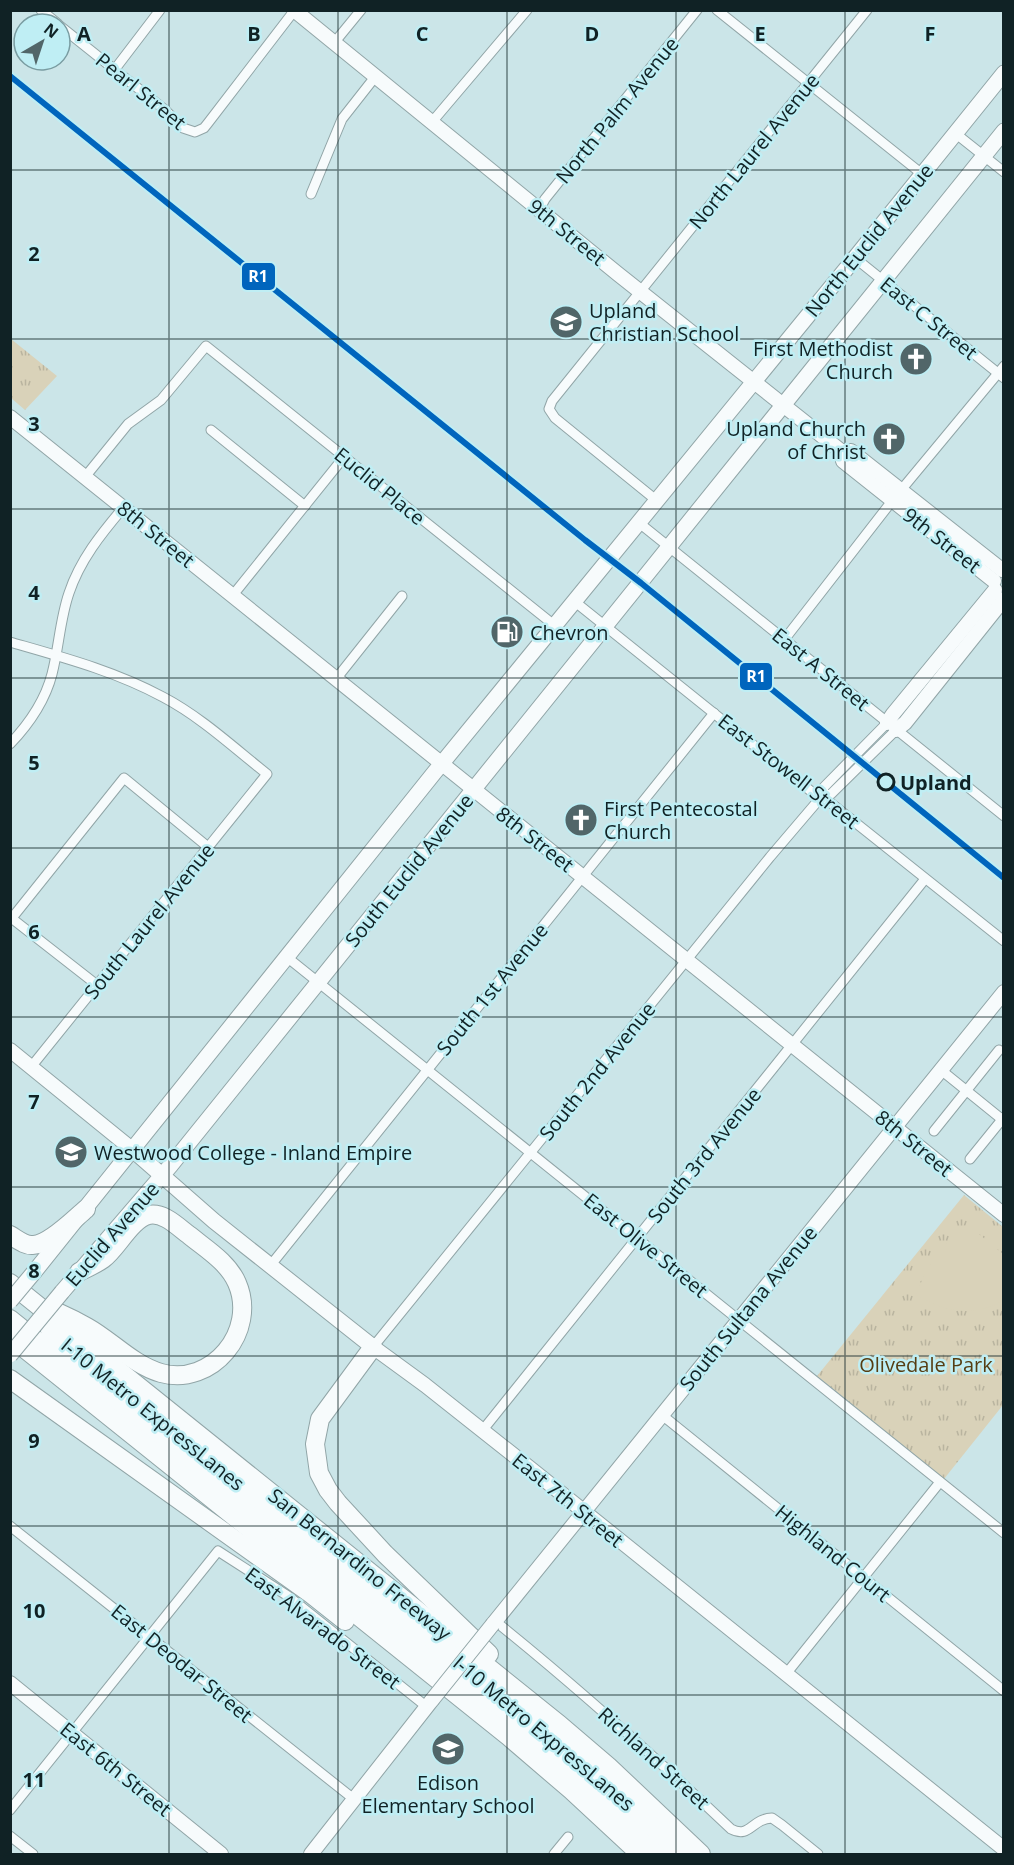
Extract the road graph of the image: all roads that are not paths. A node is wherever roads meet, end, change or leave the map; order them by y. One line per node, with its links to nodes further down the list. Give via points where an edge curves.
1 (160, 10): 10 (street)
2 (361, 10): 9 (street)
3 (527, 10): 14 (street)
4 (697, 10): 21 (street, North Palm Avenue)
5 (717, 10): 13 (street)
6 (867, 10): 13 (street, North Laurel Avenue)
7 (294, 11): 9 (street, 9th Street); 10 (street, Pearl Street, via 204,128 195,132 183,128)
8 (72, 35): 10 (street, Pearl Street)
9 (334, 44): 12 (street, 9th Street)
10 (115, 69)
11 (1004, 73): 16 (main road, North Euclid Avenue)
12 (375, 77): 14 (street, 9th Street); 20 (street, via 342,119)
13 (808, 84): 19 (street); 24 (street, North Laurel Avenue)
14 (432, 122): 21 (street, 9th Street)
15 (1004, 131): 17 (main road, North Euclid Avenue)
16 (955, 133): 17 (street); 19 (main road, North Euclid Avenue)
17 (983, 156): 18 (street); 23 (main road, North Euclid Avenue)
18 (1004, 172)
19 (922, 174): 22 (main road, North Euclid Avenue)
20 (311, 194)
21 (539, 210): 24 (street, 9th Street)
22 (855, 258): 23 (street, East C Street); 26 (main road, North Euclid Avenue)
23 (884, 280): 25 (street, East C Street); 27 (main road, North Euclid Avenue)
24 (640, 292): 26 (street, 9th Street); 33 (street, North Laurel Avenue, via 552,401 549,410)
25 (1002, 372): 32 (street)
26 (753, 382): 27 (street, 9th Street); 33 (main road, North Euclid Avenue)
27 (783, 405): 32 (street, 9th Street, via 841,451 851,451); 37 (main road, North Euclid Avenue)
28 (10, 417): 31 (street, 8th Street)
29 (211, 430): 34 (street)
30 (344, 457): 31 (street, Euclid Place, via 206,346 161,400 128,424); 34 (street); 42 (street, Euclid Place)
31 (85, 477): 35 (street, 8th Street)
32 (897, 495): 38 (street, 9th Street); 44 (street)
33 (656, 500): 36 (main road, North Euclid Avenue)
34 (304, 506): 39 (street)
35 (123, 508): 39 (street, 8th Street); 46 (street, via 93,545 73,583 61,621)
36 (638, 522): 37 (street, East A Street); 41 (main road, North Euclid Avenue)
37 (670, 548): 43 (main road, North Euclid Avenue); 44 (street, East A Street)
38 (1000, 584): 49 (street, via 893,714)
39 (233, 595): 47 (street, 8th Street)
40 (402, 596): 47 (street)
41 (574, 601): 42 (main road, South Euclid Avenue); 43 (street, East Stowell Street)
42 (554, 626): 51 (main road, South Euclid Avenue)
43 (606, 627): 48 (street, East Stowell Street); 52 (main road, South Euclid Avenue)
44 (784, 640): 49 (street, East A Street)
45 (10, 642): 46 (street)
46 (56, 656): 50 (street, via 45,696); 55 (street, South Laurel Avenue, via 119,676 164,698 199,720 267,774)
47 (336, 679): 51 (street, 8th Street)
48 (714, 713): 53 (street, East Stowell Street); 56 (street, South 1st Avenue)
49 (892, 726): 53 (street, South 2nd Avenue, via 824,787); 54 (street, East A Street)
50 (10, 744)
51 (441, 764): 52 (street, 8th Street); 60 (main road, South Euclid Avenue)
52 (474, 791): 56 (street, 8th Street); 62 (main road, South Euclid Avenue)
53 (822, 796): 57 (street, East Stowell Street); 61 (street, South 2nd Avenue)
54 (1004, 816)
55 (208, 848): 58 (street, via 124,778); 63 (street, South Laurel Avenue)
56 (583, 877): 61 (street, 8th Street); 69 (street, South 1st Avenue)
57 (925, 879): 59 (street, East Stowell Street); 65 (street, South 3rd Avenue)
58 (11, 917): 63 (street)
59 (1004, 941)
60 (288, 958): 62 (street, East Olive Street); 71 (main road, South Euclid Avenue)
61 (686, 960): 65 (street, 8th Street); 78 (street, South 2nd Avenue)
62 (318, 982): 69 (street, East Olive Street); 73 (main road, South Euclid Avenue)
63 (97, 985): 68 (street, South Laurel Avenue)
64 (1004, 992): 70 (street, South Sultana Avenue)
65 (792, 1045): 75 (street, 8th Street); 84 (street, South 3rd Avenue)
66 (10, 1050): 68 (street)
67 (999, 1050): 72 (street)
68 (31, 1067): 77 (street)
69 (427, 1070): 78 (street, East Olive Street); 85 (street, South 1st Avenue)
70 (940, 1070): 72 (street); 75 (street, South Sultana Avenue)
71 (183, 1089): 77 (main road, Euclid Avenue)
72 (967, 1091): 74 (street); 76 (street)
73 (212, 1113): 80 (main road, Euclid Avenue)
74 (1003, 1119): 79 (street)
75 (895, 1127): 82 (street, 8th Street); 90 (street, South Sultana Avenue)
76 (934, 1131)
77 (133, 1150): 80 (main road, East 7th Street); 81 (main road, Euclid Avenue)
78 (531, 1153): 84 (street, East Olive Street); 92 (street, South 2nd Avenue)
79 (970, 1159)
80 (162, 1176): 85 (main road, East 7th Street); 86 (main road, Euclid Avenue)
81 (86, 1209): 83 (highway, via 40,1244 32,1245); 88 (main road, Euclid Avenue, bridge)
82 (1004, 1215)
83 (10, 1235)
84 (637, 1238): 90 (street, East Olive Street); 96 (street, South 3rd Avenue)
85 (270, 1266): 92 (main road, East 7th Street)
86 (79, 1272): 88 (highway, via 104,1259 144,1217 164,1218 233,1274 243,1309 239,1330 232,1345 216,1362 192,1374 173,1376 151,1370 88,1327); 93 (main road, Euclid Avenue, bridge)
87 (10, 1283): 88 (highway, San Bernardino Freeway)
88 (16, 1299): 109 (highway, San Bernardino Freeway); 122 (highway, I-10 Metro ExpressLanes, via 549,1734)
89 (10, 1320): 121 (highway, I-10 Metro ExpressLanes, via 526,1734)
90 (738, 1320): 95 (street, South Sultana Avenue); 97 (street, East Olive Street)
91 (10, 1337): 105 (highway)
92 (373, 1347): 96 (street, East 7th Street); 109 (highway, via 321,1419 315,1444 323,1482 385,1554)
93 (10, 1355)
94 (10, 1379): 105 (highway, via 388,1652)
95 (662, 1415): 98 (street, South Sultana Avenue); 101 (street, Highland Court)
96 (482, 1431): 98 (street, East 7th Street)
97 (940, 1482): 100 (street, East Olive Street); 101 (street)
98 (584, 1512): 102 (street, South Sultana Avenue); 104 (street, East 7th Street)
99 (10, 1526): 103 (street, East Deodar Street)
100 (1004, 1533)
101 (863, 1578): 104 (street); 107 (street, Highland Court)
102 (494, 1622): 108 (street, South Sultana Avenue, bridge); 124 (street, Richland Street, via 647,1749 731,1829 745,1832 758,1821 772,1818)
103 (149, 1637): 108 (street, East Alvarado Street, via 218,1551 288,1596); 110 (street); 111 (street, East Deodar Street)
104 (786, 1674): 115 (street, East 7th Street)
105 (433, 1676): 120 (highway, via 540,1763)
106 (10, 1683): 110 (street, East 6th Street)
107 (1004, 1691)
108 (429, 1704): 111 (street, South Sultana Avenue)
109 (560, 1725): 123 (highway, San Bernardino Freeway)
110 (73, 1734): 112 (street); 117 (street, East 6th Street)
111 (355, 1800): 118 (street, South Sultana Avenue)
112 (10, 1810)
113 (10, 1836): 116 (street)
114 (568, 1837): 119 (street)
115 (999, 1847)
116 (33, 1854)
117 (221, 1854)
118 (311, 1854)
119 (554, 1854)
120 (640, 1854)
121 (659, 1854)
122 (681, 1854)
123 (701, 1854)
124 (818, 1854)

